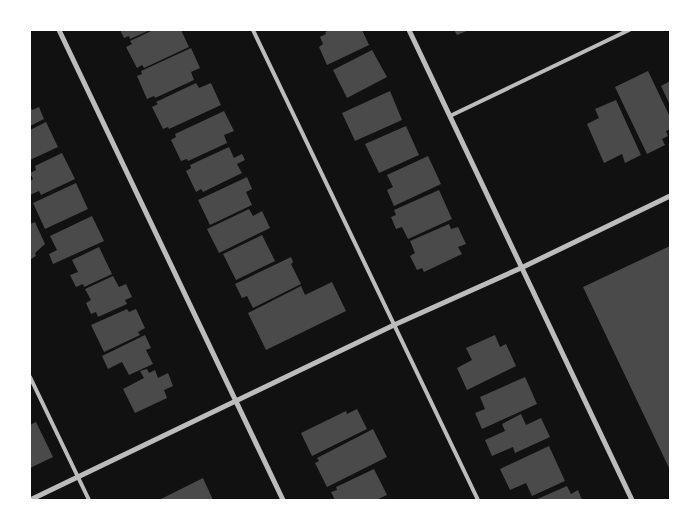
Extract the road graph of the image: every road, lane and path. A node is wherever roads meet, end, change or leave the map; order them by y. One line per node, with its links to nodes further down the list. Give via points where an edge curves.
1 (59, 30): 10 (street)
2 (253, 30): 8 (lane)
3 (409, 30): 5 (street)
4 (629, 30): 5 (lane)
5 (450, 116): 7 (street)
6 (670, 196): 7 (street)
7 (521, 268): 8 (street); 16 (street)
8 (394, 326): 10 (street); 15 (lane)
9 (30, 377): 11 (lane)
10 (236, 401): 11 (street); 14 (street)
11 (78, 477): 12 (street); 13 (lane)
12 (30, 500)
13 (89, 500)
14 (283, 500)
15 (478, 500)
16 (632, 500)

